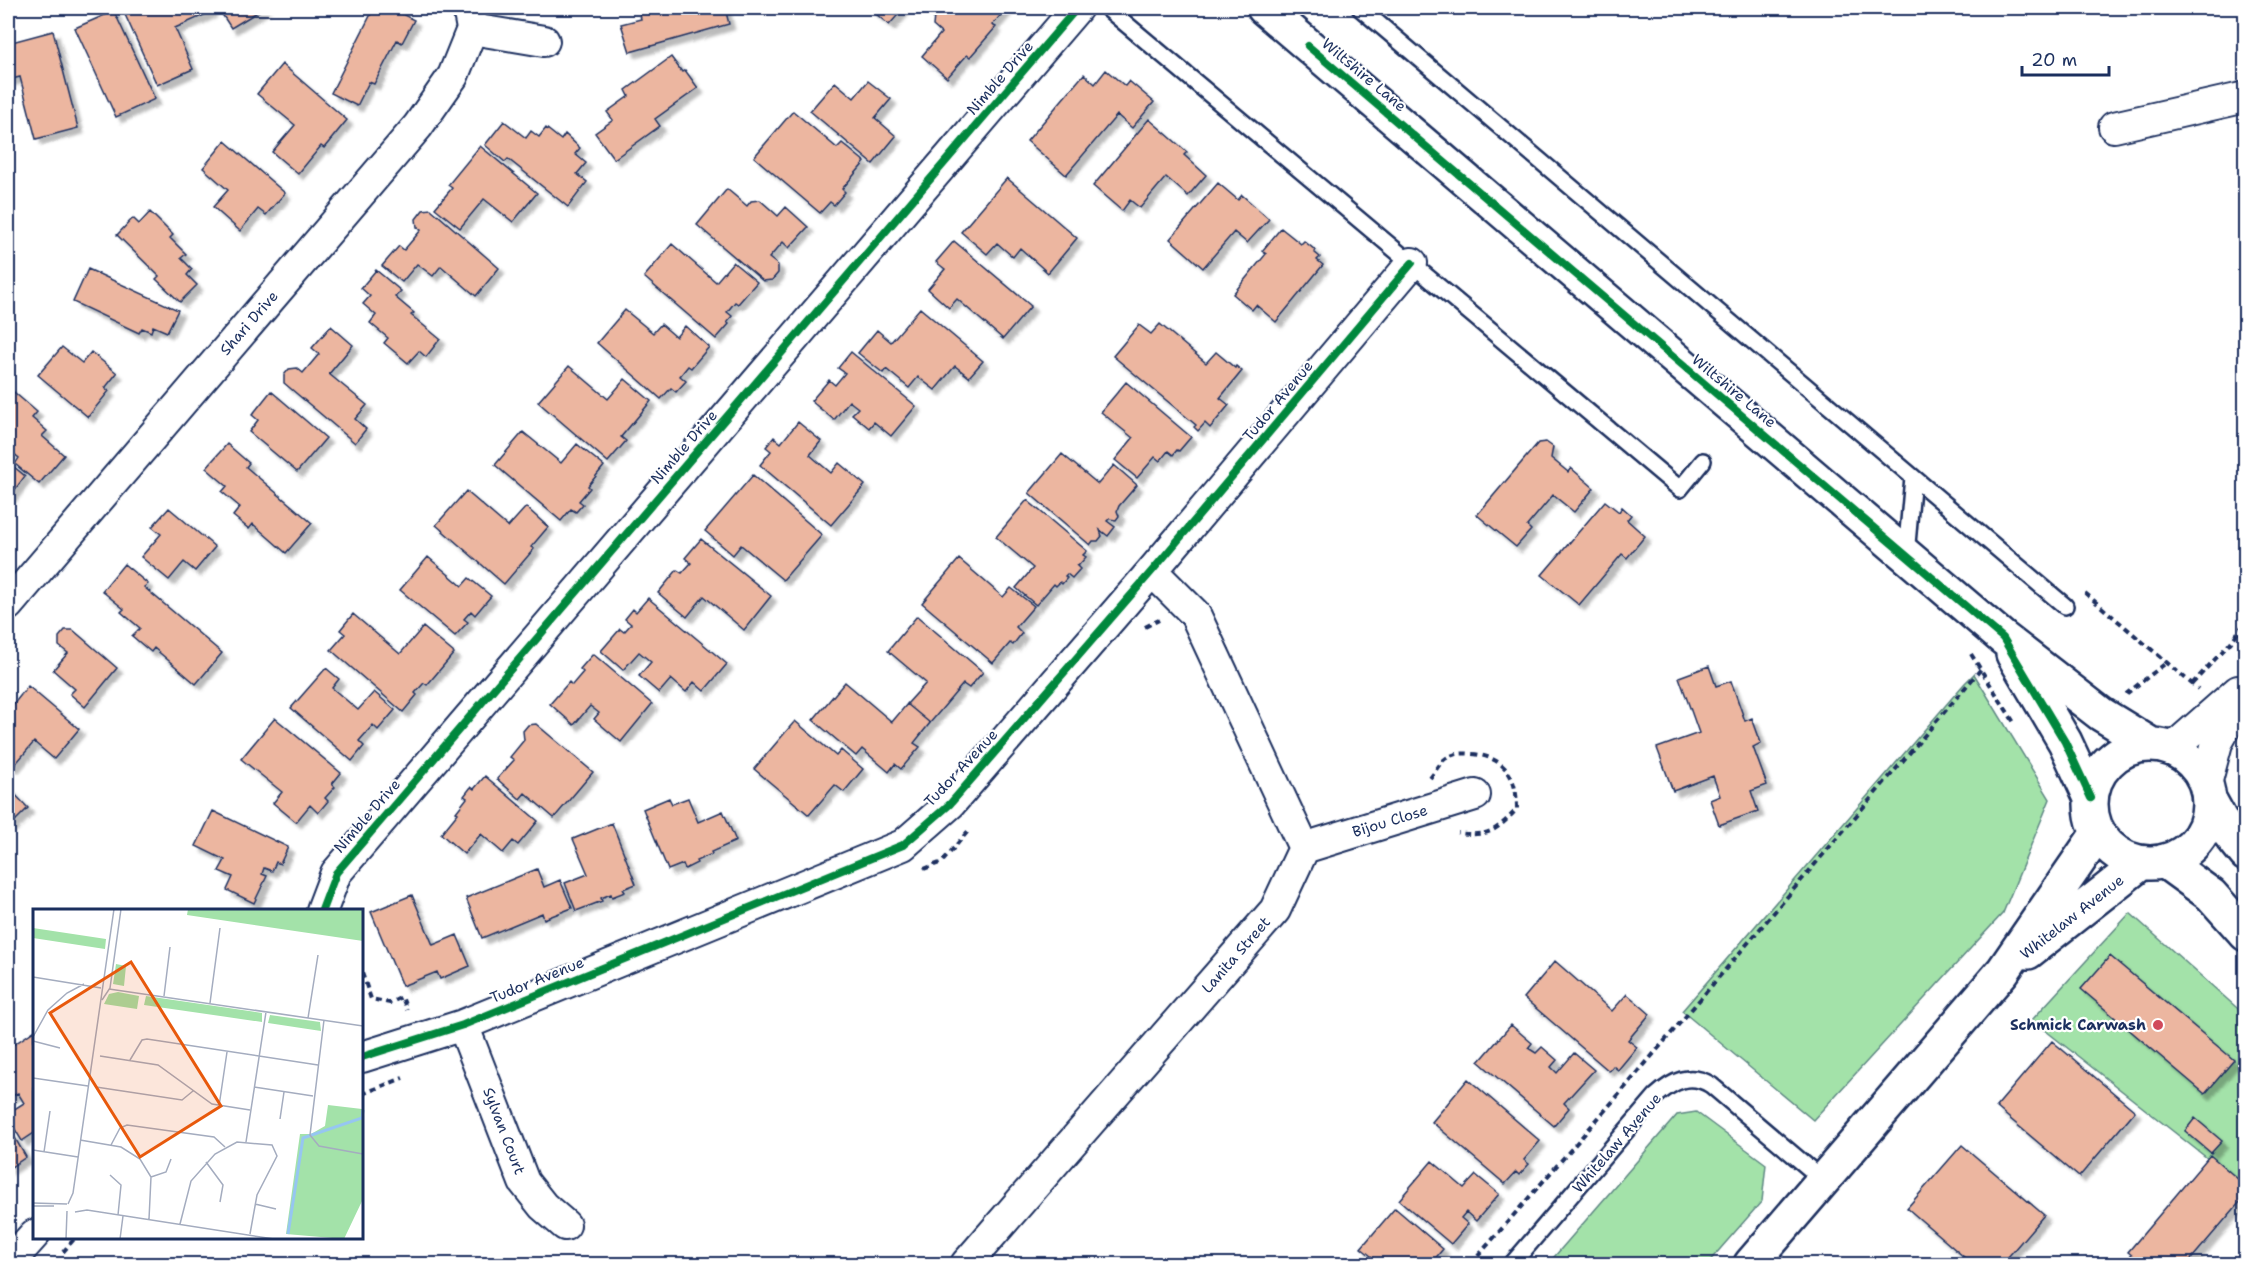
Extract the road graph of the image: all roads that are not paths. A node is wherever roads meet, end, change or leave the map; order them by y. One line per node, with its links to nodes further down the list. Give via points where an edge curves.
1 (1077, 8): 27 (street, Nimble Drive, via 336,873)
2 (1107, 8): 9 (lane)
3 (1264, 8): 12 (main road, Wiltshire Lane)
4 (1360, 8): 11 (lane)
5 (470, 18): 6 (street, Shari Drive); 14 (street, Shari Drive, via 453,76 418,126)
6 (544, 41)
7 (2246, 97): 8 (street)
8 (2114, 127)
9 (1412, 263): 10 (lane, via 1680,489); 13 (street, Tudor Avenue)
10 (1703, 461)
11 (1913, 477): 12 (lane); 15 (lane)
12 (1906, 556): 16 (main road, Wiltshire Lane)
13 (1152, 572): 24 (street, via 1195,614); 30 (street, Tudor Avenue, via 950,804 903,845)
14 (8, 605)
15 (2065, 606)
16 (2003, 639): 19 (main road, Wiltshire Lane, via 2101,714); 22 (main road, Wiltshire Lane, via 2065,742)
17 (2246, 684): 19 (street)
18 (2246, 691): 20 (street, via 2217,743)
19 (2161, 746): 20 (main road, via 2186,757 2198,769); 22 (main road, via 2128,748 2110,760 2097,777)
20 (2207, 792): 25 (main road, via 2225,828); 26 (main road, via 2208,817 2202,831 2186,850)
21 (1475, 795): 24 (street, Bijou Close)
22 (2091, 798): 23 (main road)
23 (2098, 833): 26 (main road, via 2124,858); 29 (main road, Whitelaw Avenue)
24 (1304, 848): 34 (street, Lanita Street, via 1275,910)
25 (2246, 854)
26 (2153, 862): 28 (main road, via 2211,895); 29 (main road, Whitelaw Avenue)
27 (322, 909)
28 (2246, 934)
29 (2003, 971): 32 (main road, Whitelaw Avenue)
30 (463, 1025): 31 (street, Tudor Avenue); 33 (street, Sylvan Court, via 524,1182 543,1206)
31 (363, 1055)
32 (1823, 1180): 35 (lane, Whitelaw Avenue, via 1711,1086 1694,1078 1682,1079 1656,1096); 36 (main road, Whitelaw Avenue)
33 (565, 1224)
34 (966, 1264)
35 (1512, 1264)
36 (1751, 1264)

